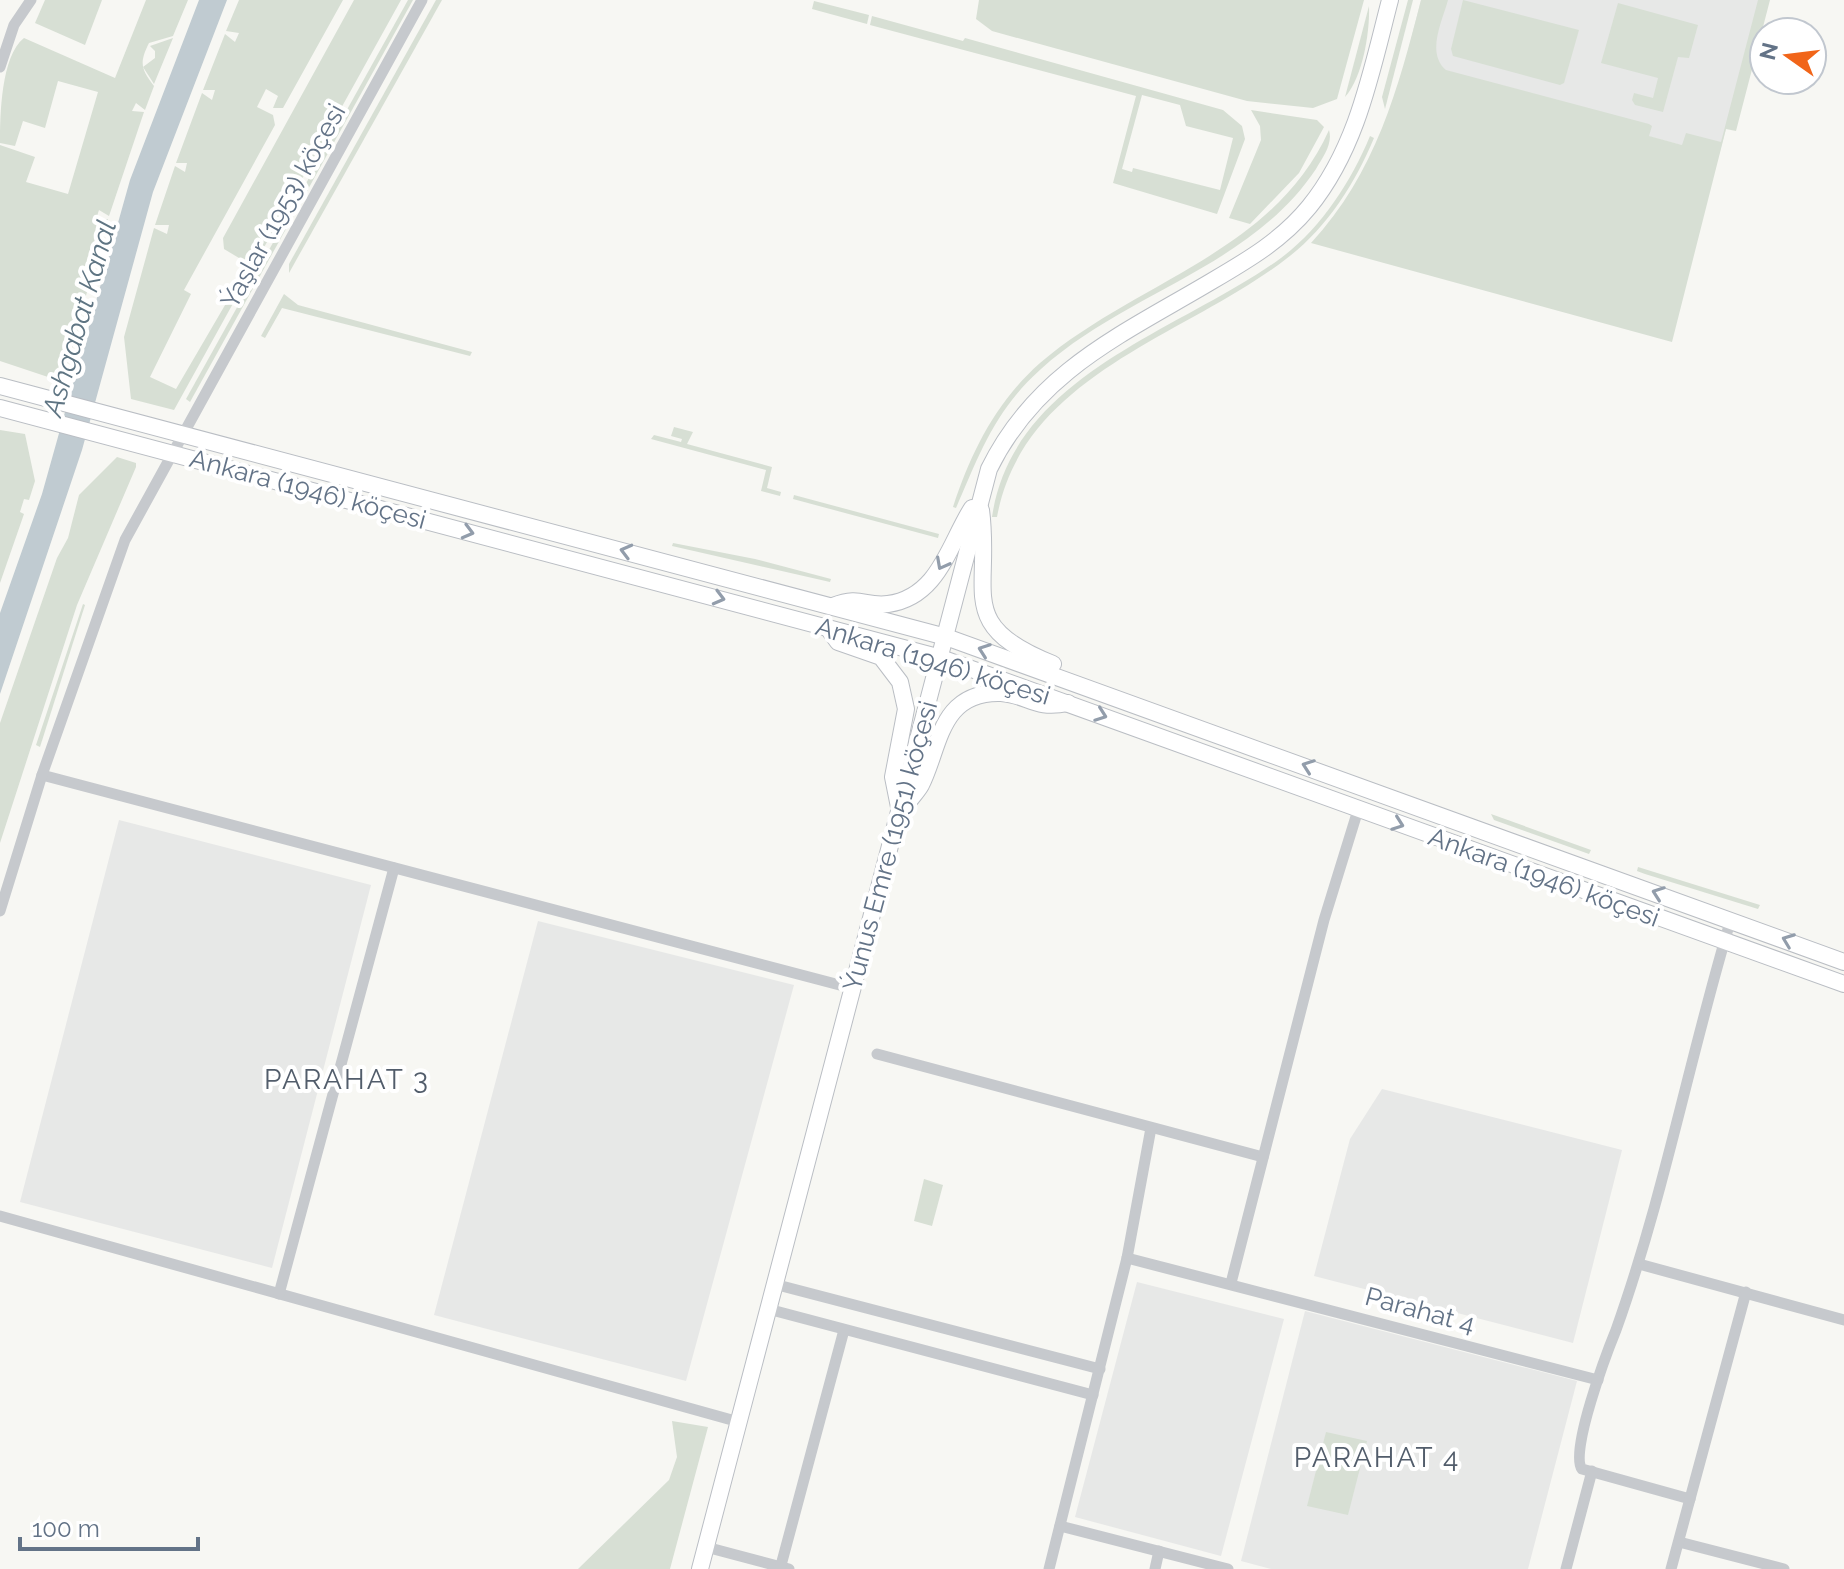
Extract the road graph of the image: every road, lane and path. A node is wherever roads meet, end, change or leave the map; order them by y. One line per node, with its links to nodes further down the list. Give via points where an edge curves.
1 (31, 0): 4 (street, via 14,25)
2 (422, 0): 7 (street, Ýaşlar (1953) köçesi)
3 (1390, 0): 9 (main road, Ýunus Emre (1951) köçesi, via 1352,135 1307,210 1262,251 1051,382 1008,434)
4 (0, 67)
5 (0, 386): 7 (main road, Ankara (1946) köçesi)
6 (0, 408): 8 (main road, Ankara (1946) köçesi)
7 (183, 434): 8 (street, Ýaşlar (1953) köçesi); 10 (main road, Ankara (1946) köçesi, one-way to 7)
8 (173, 453): 11 (main road, Ankara (1946) köçesi, one-way to 11); 16 (street, via 125,540)
9 (979, 496): 10 (main road, one-way to 10, via 939,572 918,593 887,604 853,598); 12 (main road, Ýunus Emre (1951) köçesi); 14 (main road, via 986,545 979,587 987,615 1011,646 1059,666)
10 (833, 606): 12 (main road, Ankara (1946) köçesi)
11 (827, 627): 13 (main road, Ankara (1946) köçesi); 18 (main road, via 838,642 881,657 900,682 905,724 893,777)
12 (946, 637): 13 (main road, Ýunus Emre (1951) köçesi); 14 (main road, Ankara (1946) köçesi, one-way to 12)
13 (941, 658): 15 (main road, Ankara (1946) köçesi); 18 (main road, Ýunus Emre (1951) köçesi)
14 (1075, 683): 21 (main road, Ankara (1946) köçesi, one-way to 14)
15 (1068, 703): 17 (main road, Ankara (1946) köçesi, one-way to 17); 18 (main road, via 1046,708 998,693 962,705 940,730 921,785)
16 (42, 775): 19 (street); 20 (street)
17 (1358, 810): 22 (main road, Ankara (1946) köçesi, one-way to 22); 28 (street)
18 (900, 813): 25 (main road, Ýunus Emre (1951) köçesi)
19 (394, 868): 25 (street); 35 (street)
20 (0, 911)
21 (1731, 919): 22 (street); 23 (main road, Ankara (1946) köçesi, one-way to 21)
22 (1724, 943): 24 (main road, Ankara (1946) köçesi); 31 (street)
23 (1844, 962)
24 (1844, 984)
25 (851, 988): 33 (main road, Ýunus Emre (1951) köçesi)
26 (877, 1054): 27 (street)
27 (1151, 1128): 28 (street); 30 (street)
28 (1263, 1157): 32 (street)
29 (0, 1216): 35 (street)
30 (1127, 1258): 32 (street, Parahat 4); 39 (street)
31 (1639, 1264): 34 (street); 40 (street)
32 (1231, 1283): 40 (street, Parahat 4)
33 (774, 1284): 36 (main road, Ýunus Emre (1951) köçesi); 39 (street)
34 (1746, 1292): 37 (street); 44 (street)
35 (279, 1294): 42 (street)
36 (768, 1309): 38 (street); 42 (main road, Ýunus Emre (1951) köçesi)
37 (1844, 1320)
38 (844, 1330): 41 (street); 49 (street)
39 (1100, 1369): 41 (street)
40 (1598, 1380): 43 (street, via 1578,1456 1579,1466)
41 (1093, 1395): 45 (street)
42 (739, 1422): 47 (main road, Ýunus Emre (1951) köçesi)
43 (1592, 1471): 44 (street); 54 (street)
44 (1690, 1499): 46 (street)
45 (1060, 1526): 48 (street); 51 (street)
46 (1679, 1542): 55 (street); 56 (street)
47 (706, 1547): 49 (street); 50 (main road, Ýunus Emre (1951) köçesi)
48 (1159, 1551): 52 (street); 53 (street)
49 (783, 1568)
50 (700, 1569)
51 (1049, 1569)
52 (1155, 1569)
53 (1228, 1569)
54 (1566, 1569)
55 (1671, 1569)
56 (1784, 1569)

